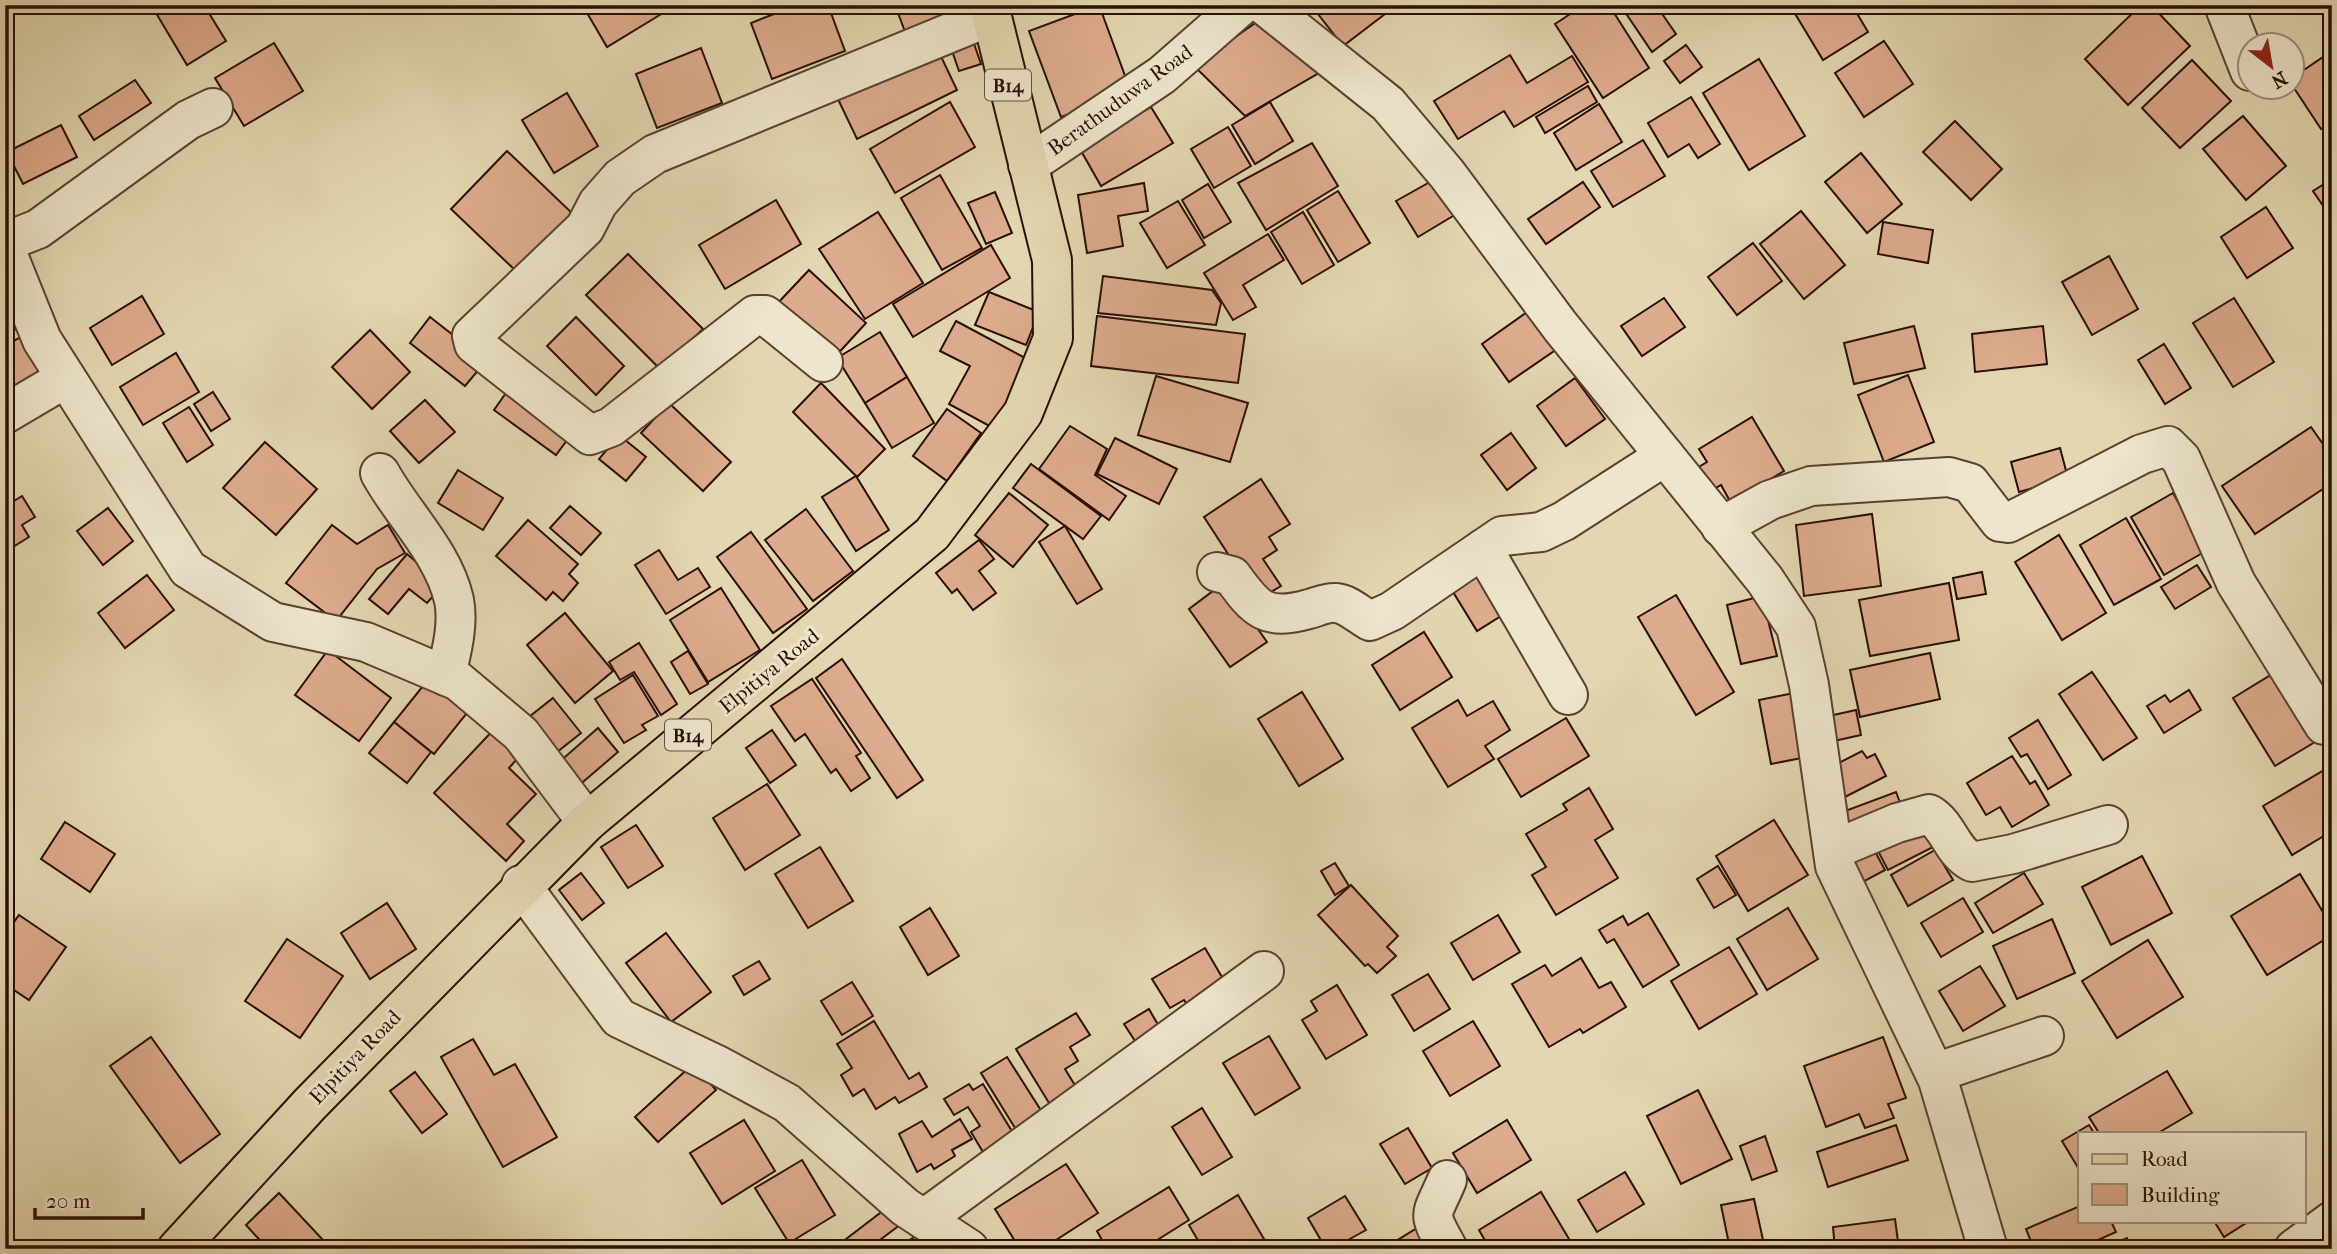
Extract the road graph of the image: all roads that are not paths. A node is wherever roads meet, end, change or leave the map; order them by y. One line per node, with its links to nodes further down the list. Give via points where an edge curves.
1 (1242, 5): 7 (street, Berathuduwa Road, via 1162,75)
2 (1264, 5): 12 (street, via 1388,104)
3 (2220, 7): 5 (street)
4 (990, 11): 7 (main road, Elpitiya Road / B14); 9 (street, via 655,154 620,178 598,203 585,228 472,336 474,344 590,435 611,427 755,315 765,315)
5 (2236, 42)
6 (212, 108): 8 (street, via 188,120 38,229)
7 (1028, 165): 20 (main road, Elpitiya Road / B14, via 1052,260 1053,338 1023,413 932,534)
8 (5, 245): 10 (street, via 42,340)
9 (823, 362)
10 (66, 378): 11 (street); 17 (street, via 188,569 273,622 366,642)
11 (5, 414)
12 (1665, 456): 14 (street); 15 (street, via 1564,521 1541,532 1502,536)
13 (380, 473): 17 (street, via 439,562 454,601 454,636)
14 (1721, 527): 19 (street, via 1770,500 1811,486 1949,477 1970,483 1989,511 2008,523 2142,453 2168,446 2181,459 2236,583 2325,725); 22 (street, via 1796,626)
15 (1483, 549): 16 (street, via 1370,621 1333,602 1286,615 1264,611 1232,576); 18 (street)
16 (1217, 572)
17 (446, 676): 20 (street, via 522,734)
18 (1568, 695)
19 (2332, 726)
20 (587, 822): 23 (main road, Elpitiya Road / B14)
21 (2108, 825): 22 (street, via 1972,862 1959,855 1942,822 1929,814)
22 (1833, 850): 26 (street, via 1835,866)
23 (522, 885): 28 (street, via 619,1018 787,1103); 30 (main road, Elpitiya Road / B14)
24 (1264, 971): 28 (street)
25 (2044, 1037): 26 (street)
26 (1935, 1073): 33 (street)
27 (1447, 1180): 32 (street, via 1432,1211 1434,1225)
28 (924, 1219): 31 (street)
29 (2332, 1221): 34 (street)
30 (177, 1249)
31 (969, 1249)
32 (1448, 1249)
33 (1988, 1249)
34 (2294, 1249)

